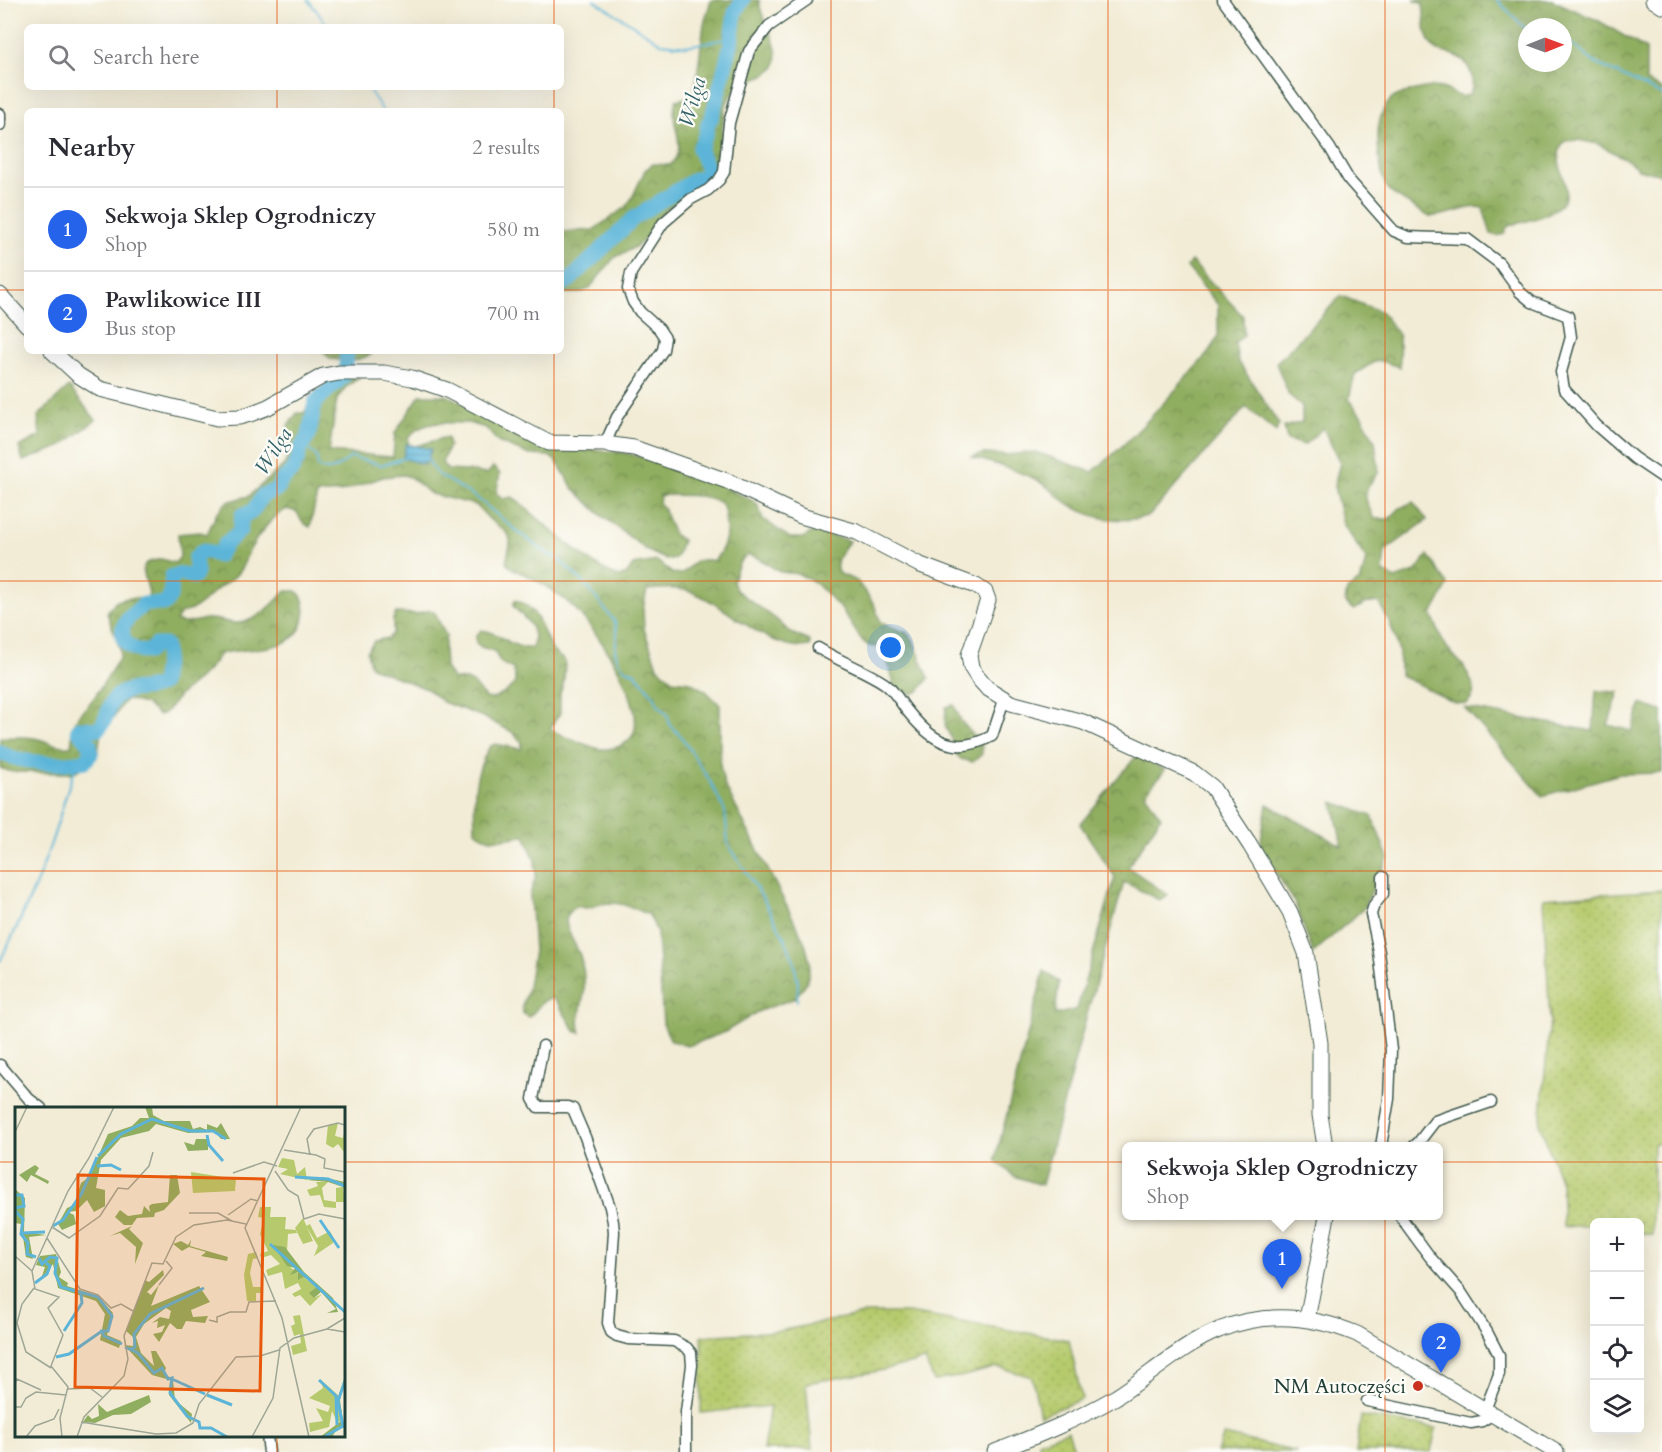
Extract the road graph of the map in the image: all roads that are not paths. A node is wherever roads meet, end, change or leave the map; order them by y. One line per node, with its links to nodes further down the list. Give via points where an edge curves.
1 (807, 0): 10 (street, via 769,26 749,51 729,123 724,172 719,180 663,223 631,273 628,289 633,302 665,338 663,350 617,417)
2 (1223, 0): 11 (street, via 1349,180 1394,231 1408,237 1467,239 1499,263 1532,302 1568,316 1571,337 1561,372 1564,389 1597,426)
3 (1653, 0): 4 (street)
4 (1662, 6)
5 (0, 114): 6 (street)
6 (0, 125)
7 (0, 295): 8 (street)
8 (24, 322)
9 (55, 354): 10 (street, via 100,389 217,418 239,417 268,407 323,376 360,372 405,377 447,390 549,443)
10 (605, 444): 13 (street, via 646,451 727,480 801,516 857,532 918,564 976,586 988,600 971,644 969,661 978,678)
11 (1662, 477)
12 (818, 648): 13 (street, via 886,685 929,735 952,745 978,743 992,736)
13 (1004, 700): 19 (street, via 1083,722 1194,773 1212,787 1290,912 1306,953 1320,1043 1320,1115)
14 (1383, 877): 20 (street, via 1383,894 1371,914 1391,1050)
15 (543, 1046): 29 (street, via 535,1104 573,1109 610,1207 614,1232 608,1323 611,1332 628,1339 674,1341 691,1353)
16 (0, 1065): 18 (street)
17 (1491, 1102): 21 (street, via 1436,1121)
18 (40, 1107)
19 (1324, 1142)
20 (1382, 1142)
21 (1420, 1142)
22 (1327, 1220): 24 (street)
23 (1404, 1220): 26 (street, via 1461,1292 1499,1355 1499,1374)
24 (1307, 1319): 26 (street, via 1357,1334); 30 (street, via 1271,1317 1219,1329 1093,1409)
25 (1367, 1401): 26 (street, via 1471,1424 1482,1421)
26 (1489, 1412): 31 (street)
27 (267, 1437): 28 (street)
28 (269, 1452)
29 (686, 1452)
30 (995, 1452)
31 (1556, 1452)

